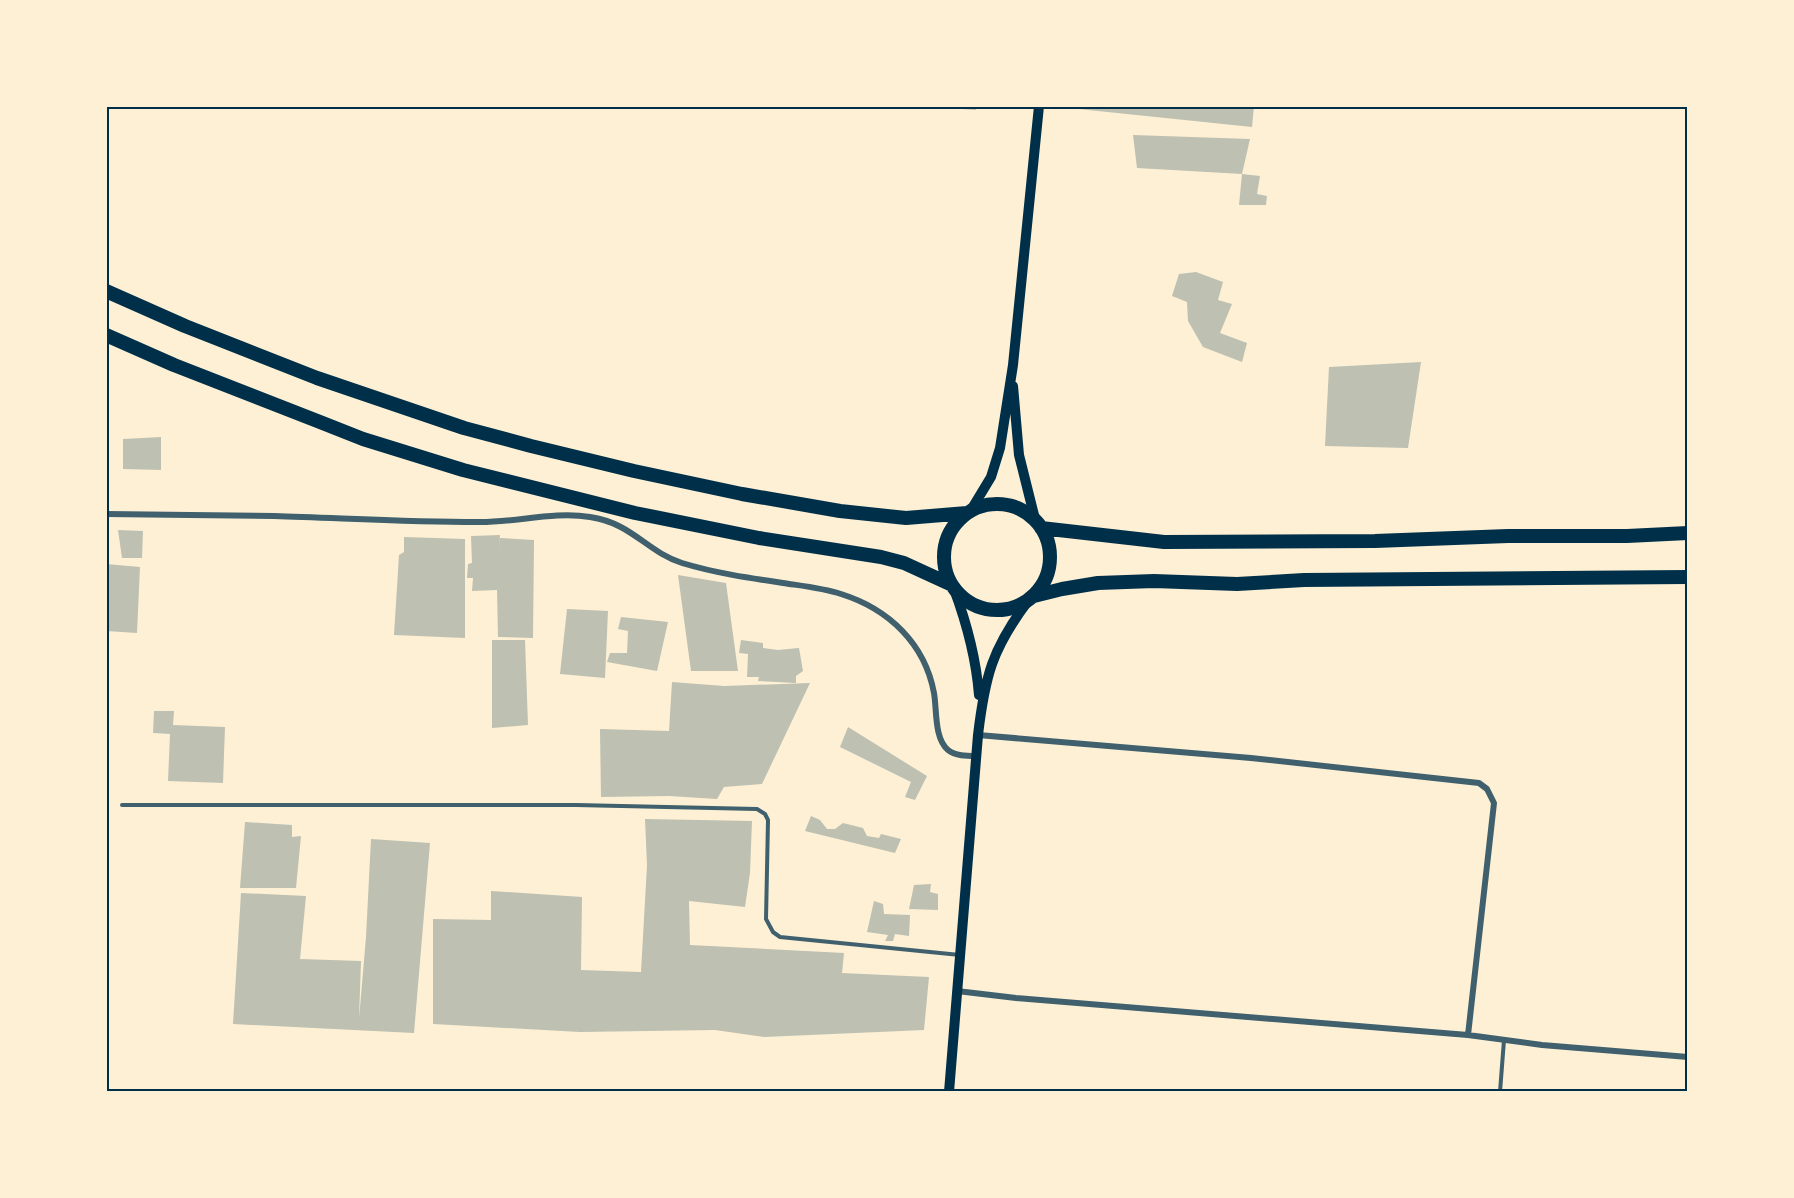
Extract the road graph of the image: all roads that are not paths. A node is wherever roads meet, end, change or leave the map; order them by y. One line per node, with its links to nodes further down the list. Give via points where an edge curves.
1 (1039, 106): 4 (main road)
2 (106, 291): 5 (highway, via 317,378 464,428 554,452 840,511 906,518)
3 (106, 335): 10 (highway, via 331,427 463,470 635,513 881,557 904,563)
4 (1013, 364): 5 (main road, via 996,464); 7 (main road, via 1018,455)
5 (969, 511): 7 (highway, via 988,504 1005,504 1021,509); 10 (highway, via 947,538 945,570)
6 (106, 514): 14 (street, via 480,522 567,515 608,520 681,563 829,590 873,608 911,639 922,656 944,745 954,753)
7 (1038, 524): 8 (highway, via 1164,542 1342,542); 11 (highway, via 1049,545 1050,563 1045,581)
8 (1688, 533)
9 (1688, 577): 11 (highway, via 1237,584 1154,581 1098,583)
10 (953, 587): 11 (highway, via 966,601 997,611 1014,608); 12 (main road, via 969,629)
11 (1031, 598): 12 (main road, via 995,653)
12 (981, 713): 13 (main road)
13 (978, 735): 14 (main road); 18 (street, via 1251,758 1479,783 1494,803)
14 (976, 756): 16 (main road)
15 (122, 804): 16 (lane, via 576,805 758,810 768,820 766,919 780,938)
16 (960, 955): 17 (main road)
17 (957, 991): 18 (street); 21 (main road)
18 (1468, 1035): 19 (street)
19 (1504, 1040): 20 (street); 22 (lane)
20 (1688, 1057)
21 (949, 1092)
22 (1500, 1092)

